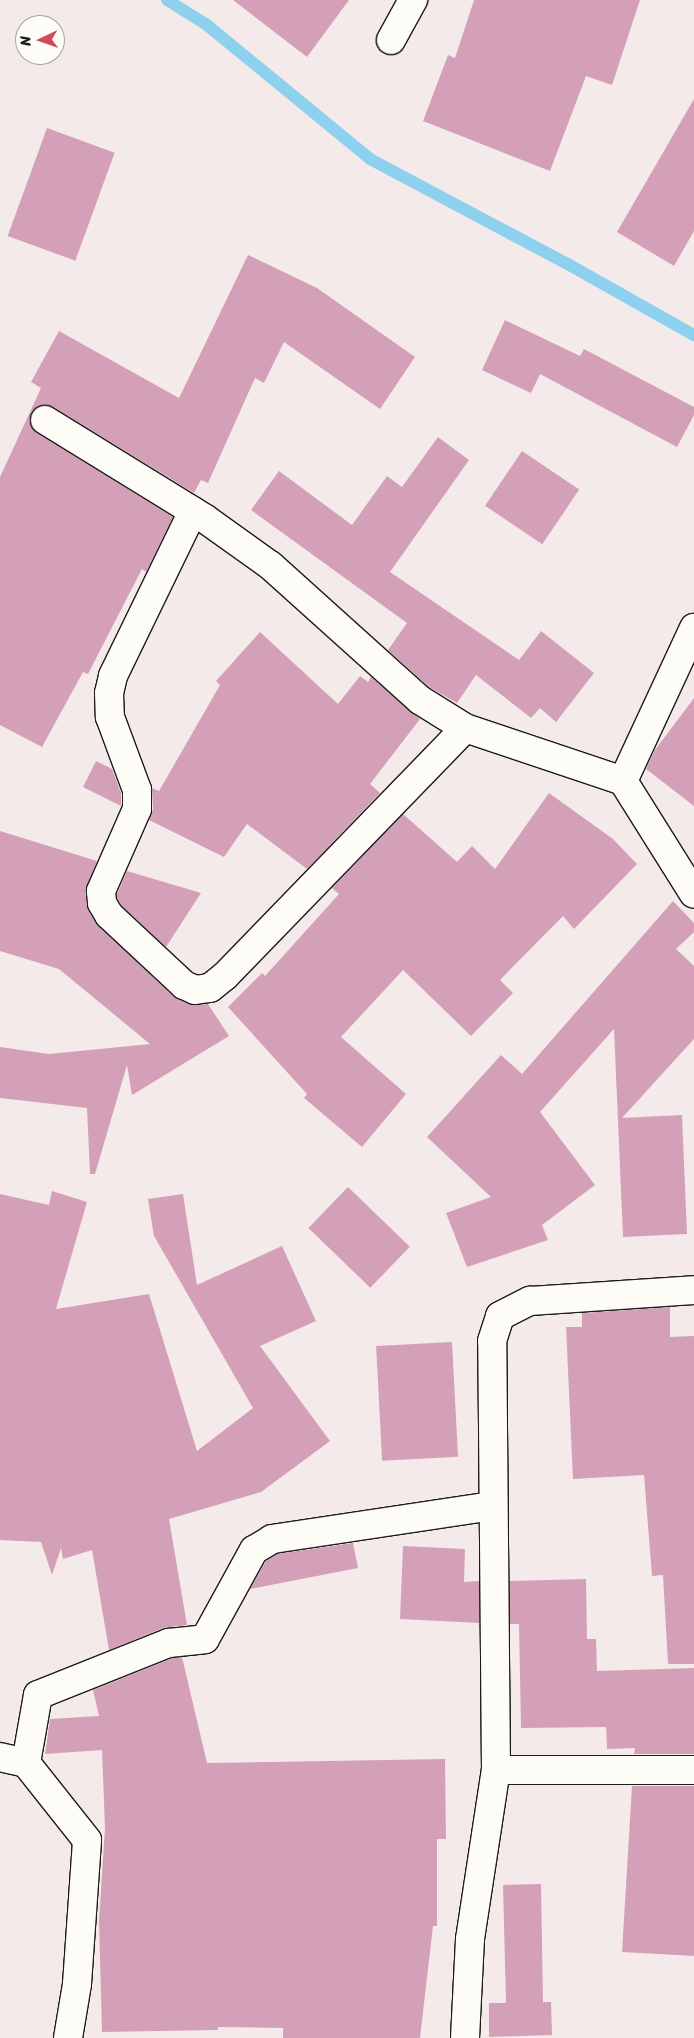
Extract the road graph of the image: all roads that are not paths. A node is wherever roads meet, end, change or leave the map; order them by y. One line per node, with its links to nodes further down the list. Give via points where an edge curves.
1 (413, 0): 2 (street)
2 (391, 40)
3 (45, 420): 4 (street)
4 (193, 511): 6 (street, via 270,565 420,700); 6 (street, via 113,676 109,693 110,717 137,790 137,810 101,891 102,903 109,915 184,985 195,990 210,988 225,976)
5 (694, 628): 7 (street)
6 (465, 728): 7 (street)
7 (623, 781): 8 (street)
8 (694, 894)
9 (694, 1290): 10 (street, via 530,1301 500,1316 492,1341)
10 (493, 1506): 11 (street, via 272,1540 254,1550 205,1639 169,1643 38,1695); 12 (street)
11 (13, 1760): 14 (street, via 86,1840 77,1984)
12 (496, 1770): 13 (street); 15 (street, via 470,1939)
13 (694, 1770)
14 (68, 2038)
15 (465, 2038)

